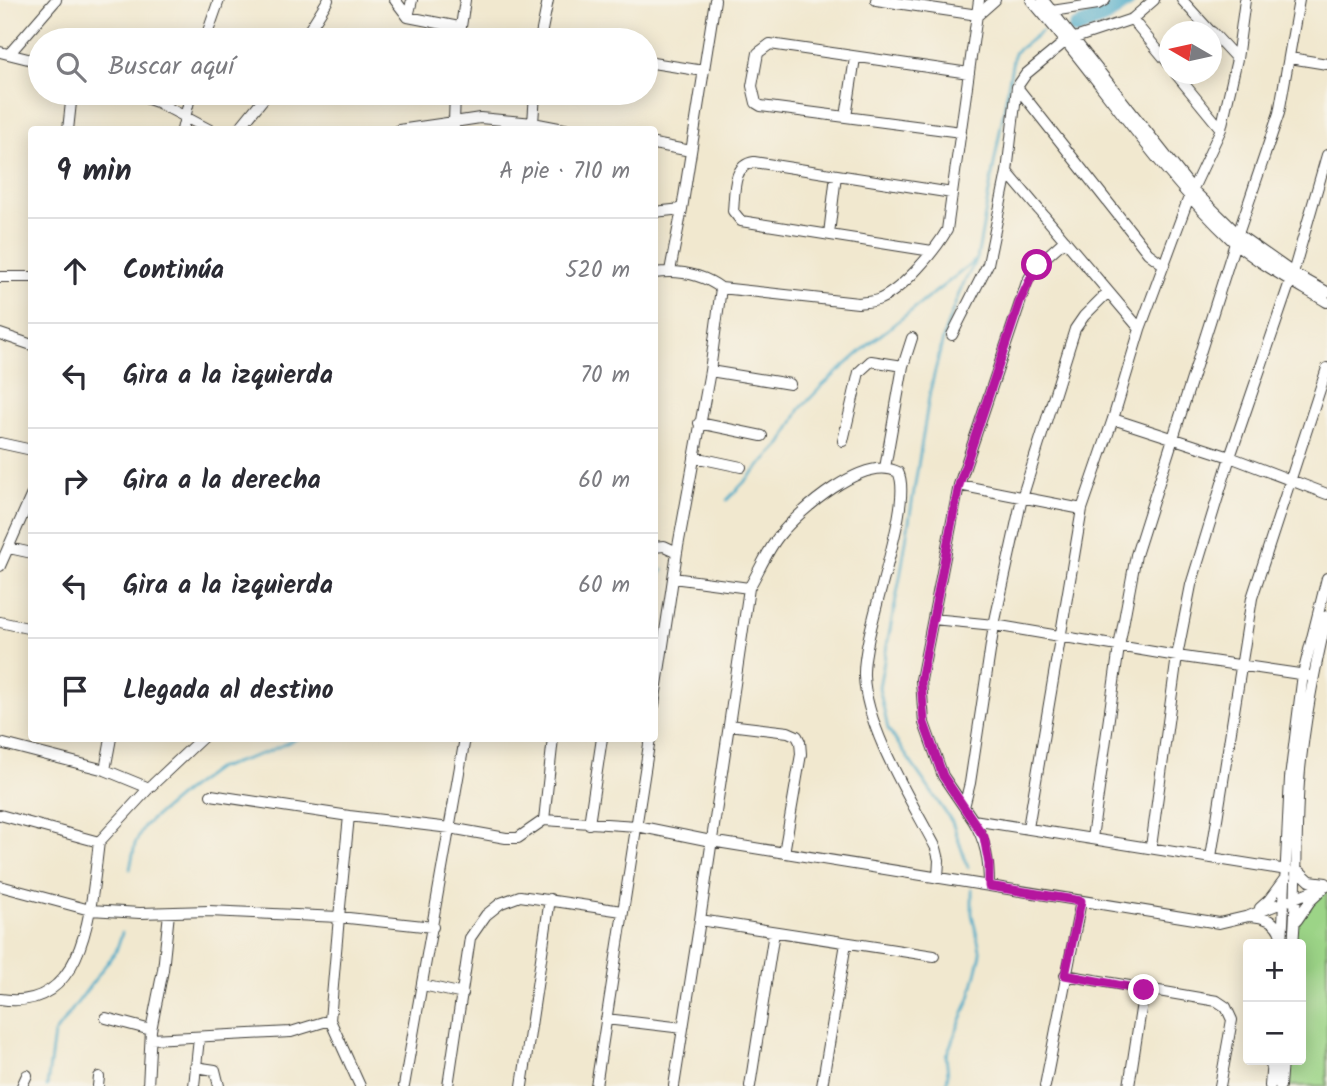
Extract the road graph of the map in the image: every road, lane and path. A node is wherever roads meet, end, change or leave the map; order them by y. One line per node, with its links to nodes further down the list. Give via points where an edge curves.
1 (56, 0): 26 (street)
2 (219, 0): 27 (street)
3 (328, 0): 28 (street)
4 (395, 0): 22 (street)
5 (412, 0): 22 (street)
6 (465, 0): 25 (street)
7 (548, 0): 29 (street)
8 (715, 0): 41 (street)
9 (876, 0): 19 (street)
10 (979, 0): 21 (street)
11 (995, 0): 21 (street)
12 (1031, 0): 20 (street)
13 (1043, 0): 20 (street)
14 (1105, 0): 20 (street)
15 (1154, 0): 23 (street)
16 (1182, 0): 24 (street)
17 (1245, 0): 38 (street)
18 (1299, 0): 36 (street)
19 (921, 3): 21 (street)
20 (1051, 9): 31 (street)
21 (978, 15): 42 (street)
22 (408, 17): 25 (street)
23 (1132, 19): 31 (street); 34 (street)
24 (1201, 21)
25 (459, 27)
26 (29, 28)
27 (209, 28)
28 (310, 28)
29 (542, 28)
30 (28, 29): 33 (street)
31 (1071, 40): 44 (street, via 1026,74); 67 (street)
32 (1222, 43): 38 (street)
33 (5, 52): 37 (street)
34 (1159, 52)
35 (855, 58): 42 (street); 52 (street); 52 (street, via 770,44 758,53 752,86 761,106)
36 (1290, 58): 40 (street); 71 (street, via 1279,113)
37 (28, 59)
38 (1237, 59): 59 (street)
39 (658, 64): 41 (street)
40 (1327, 64)
41 (704, 71): 62 (street)
42 (969, 73): 60 (street)
43 (1184, 84): 59 (street)
44 (1017, 87): 64 (street); 74 (street, via 1148,253)
45 (71, 105): 53 (street)
46 (159, 105): 51 (street)
47 (188, 105): 51 (street)
48 (258, 105): 56 (street)
49 (455, 105): 57 (street)
50 (534, 105): 58 (street)
51 (185, 116): 54 (street); 55 (street)
52 (846, 117): 60 (street)
53 (68, 126)
54 (183, 126)
55 (203, 126)
56 (240, 126)
57 (454, 126): 58 (street, via 480,118)
58 (533, 126)
59 (1221, 129): 67 (street)
60 (961, 132): 66 (street)
61 (658, 145): 62 (street)
62 (691, 151): 68 (street)
63 (1327, 155): 78 (street)
64 (1007, 172): 72 (street); 86 (street, via 988,264)
65 (836, 175): 66 (street); 70 (street); 70 (street, via 747,163 739,170 733,211 741,221)
66 (952, 193): 73 (street, via 947,230)
67 (1191, 194): 71 (street); 74 (street)
68 (682, 209): 69 (street); 75 (street)
69 (658, 212)
70 (829, 234): 73 (street)
71 (1237, 239): 78 (street); 96 (street)
72 (1065, 240): 82 (street); 105 (street, via 1037,265 1027,282)
73 (932, 251): 80 (street, via 879,300 858,303)
74 (1164, 265): 84 (street)
75 (670, 271): 76 (street); 80 (street)
76 (658, 272)
77 (28, 276): 79 (street)
78 (1291, 276): 81 (street); 83 (street); 101 (street)
79 (0, 278)
80 (721, 288): 91 (street)
81 (1327, 292)
82 (1107, 293): 84 (street); 107 (street, via 1075,329)
83 (1327, 302)
84 (1140, 329): 93 (street)
85 (0, 334): 88 (street)
86 (952, 335)
87 (912, 338): 89 (street)
88 (28, 344)
89 (904, 366): 97 (street, via 871,361 863,367); 103 (street)
90 (1327, 368): 104 (street)
91 (710, 371): 92 (street); 94 (street)
92 (790, 384)
93 (1113, 419): 96 (street); 109 (street)
94 (699, 423): 95 (street); 100 (street)
95 (762, 436)
96 (1173, 440): 101 (street); 124 (street, via 1136,555)
97 (843, 441)
98 (0, 443): 99 (street)
99 (28, 449)
100 (694, 457): 102 (street); 113 (street)
101 (1230, 457): 104 (street); 125 (street, via 1191,585)
102 (741, 467)
103 (885, 468): 117 (street, via 847,480 802,510 777,538); 156 (street, via 900,477 901,500 871,622 865,686 878,734 936,848)
104 (1290, 480): 106 (street); 126 (street, via 1252,598)
105 (959, 485): 107 (street); 119 (street)
106 (1327, 494)
107 (1022, 498): 109 (street); 121 (street)
108 (28, 503): 111 (street)
109 (1082, 509): 123 (street)
110 (658, 547): 113 (street)
111 (9, 548): 112 (street); 114 (street)
112 (28, 552)
113 (677, 552): 115 (street)
114 (0, 566)
115 (673, 578): 117 (street); 127 (street)
116 (1327, 578): 128 (street)
117 (749, 588): 129 (street)
118 (1327, 616): 128 (street)
119 (933, 619): 121 (street); 140 (street, via 921,680 924,723 943,776)
120 (0, 622): 122 (street)
121 (994, 625): 123 (street); 140 (street)
122 (28, 628)
123 (1059, 637): 124 (street); 148 (street)
124 (1119, 647): 125 (street); 149 (street)
125 (1177, 656): 126 (street); 152 (street)
126 (1241, 665): 128 (street); 154 (street)
127 (658, 669)
128 (1308, 675): 155 (street, via 1290,778)
129 (729, 725): 150 (street); 153 (street, via 788,732 800,742)
130 (110, 742): 137 (street)
131 (198, 742): 138 (street)
132 (465, 742): 147 (street)
133 (553, 742): 143 (street)
134 (601, 742): 145 (street)
135 (648, 742): 146 (street)
136 (0, 743): 137 (street)
137 (105, 770): 138 (street)
138 (149, 788): 151 (street)
139 (211, 795): 142 (street)
140 (964, 807): 144 (street)
141 (0, 815): 151 (street)
142 (349, 816): 147 (street); 168 (street)
143 (544, 820): 145 (street); 147 (street, via 518,838)
144 (973, 820): 148 (street); 159 (street, via 984,837)
145 (589, 824): 146 (street)
146 (636, 826): 150 (street); 165 (street)
147 (450, 828): 171 (street)
148 (1028, 828): 149 (street)
149 (1092, 838): 152 (street)
150 (711, 841): 153 (street); 169 (street)
151 (99, 842): 164 (street)
152 (1151, 847): 154 (street)
153 (784, 853): 156 (street)
154 (1211, 857): 155 (street)
155 (1290, 872): 157 (street); 160 (street); 162 (street); 167 (street, via 1269,900)
156 (938, 878): 159 (street)
157 (1327, 885): 160 (street); 170 (street)
158 (0, 886): 164 (street)
159 (989, 886): 163 (street)
160 (1297, 896): 162 (street); 170 (street)
161 (550, 899): 165 (street); 181 (street, via 520,896 486,915 470,938); 200 (street)
162 (1286, 900): 167 (street); 174 (street)
163 (1081, 901): 167 (street, via 1219,923); 178 (street)
164 (90, 910): 166 (street); 182 (street, via 72,968 56,986 40,998)
165 (622, 911): 184 (street)
166 (169, 913): 168 (street); 187 (street)
167 (1249, 916): 173 (street, via 1276,925)
168 (339, 917): 171 (street); 185 (street)
169 (700, 920): 172 (street); 186 (street)
170 (1295, 924): 175 (street)
171 (433, 927): 179 (street)
172 (774, 932): 176 (street); 203 (street)
173 (1283, 939)
174 (1286, 939)
175 (1288, 939)
176 (846, 943): 177 (street); 204 (street)
177 (934, 956)
178 (1065, 975): 180 (street); 205 (street)
179 (423, 985): 181 (street); 198 (street)
180 (1144, 990): 206 (street); 207 (street, via 1217,1001 1226,1007 1232,1020)
181 (463, 994): 199 (street)
182 (0, 999)
183 (106, 1018): 187 (street)
184 (606, 1019): 186 (street); 201 (street)
185 (330, 1020): 188 (street, via 291,1031); 197 (street)
186 (683, 1028): 202 (street)
187 (151, 1034): 188 (street); 194 (street)
188 (199, 1038): 191 (street)
189 (1272, 1065): 208 (street)
190 (1282, 1065): 209 (street)
191 (195, 1067): 195 (street); 196 (street, via 215,1070)
192 (27, 1075): 193 (street)
193 (22, 1086)
194 (148, 1086)
195 (194, 1086)
196 (219, 1086)
197 (360, 1086)
198 (404, 1086)
199 (448, 1086)
200 (522, 1086)
201 (596, 1086)
202 (674, 1086)
203 (750, 1086)
204 (822, 1086)
205 (1045, 1086)
206 (1129, 1086)
207 (1220, 1086)
208 (1270, 1086)
209 (1280, 1086)

